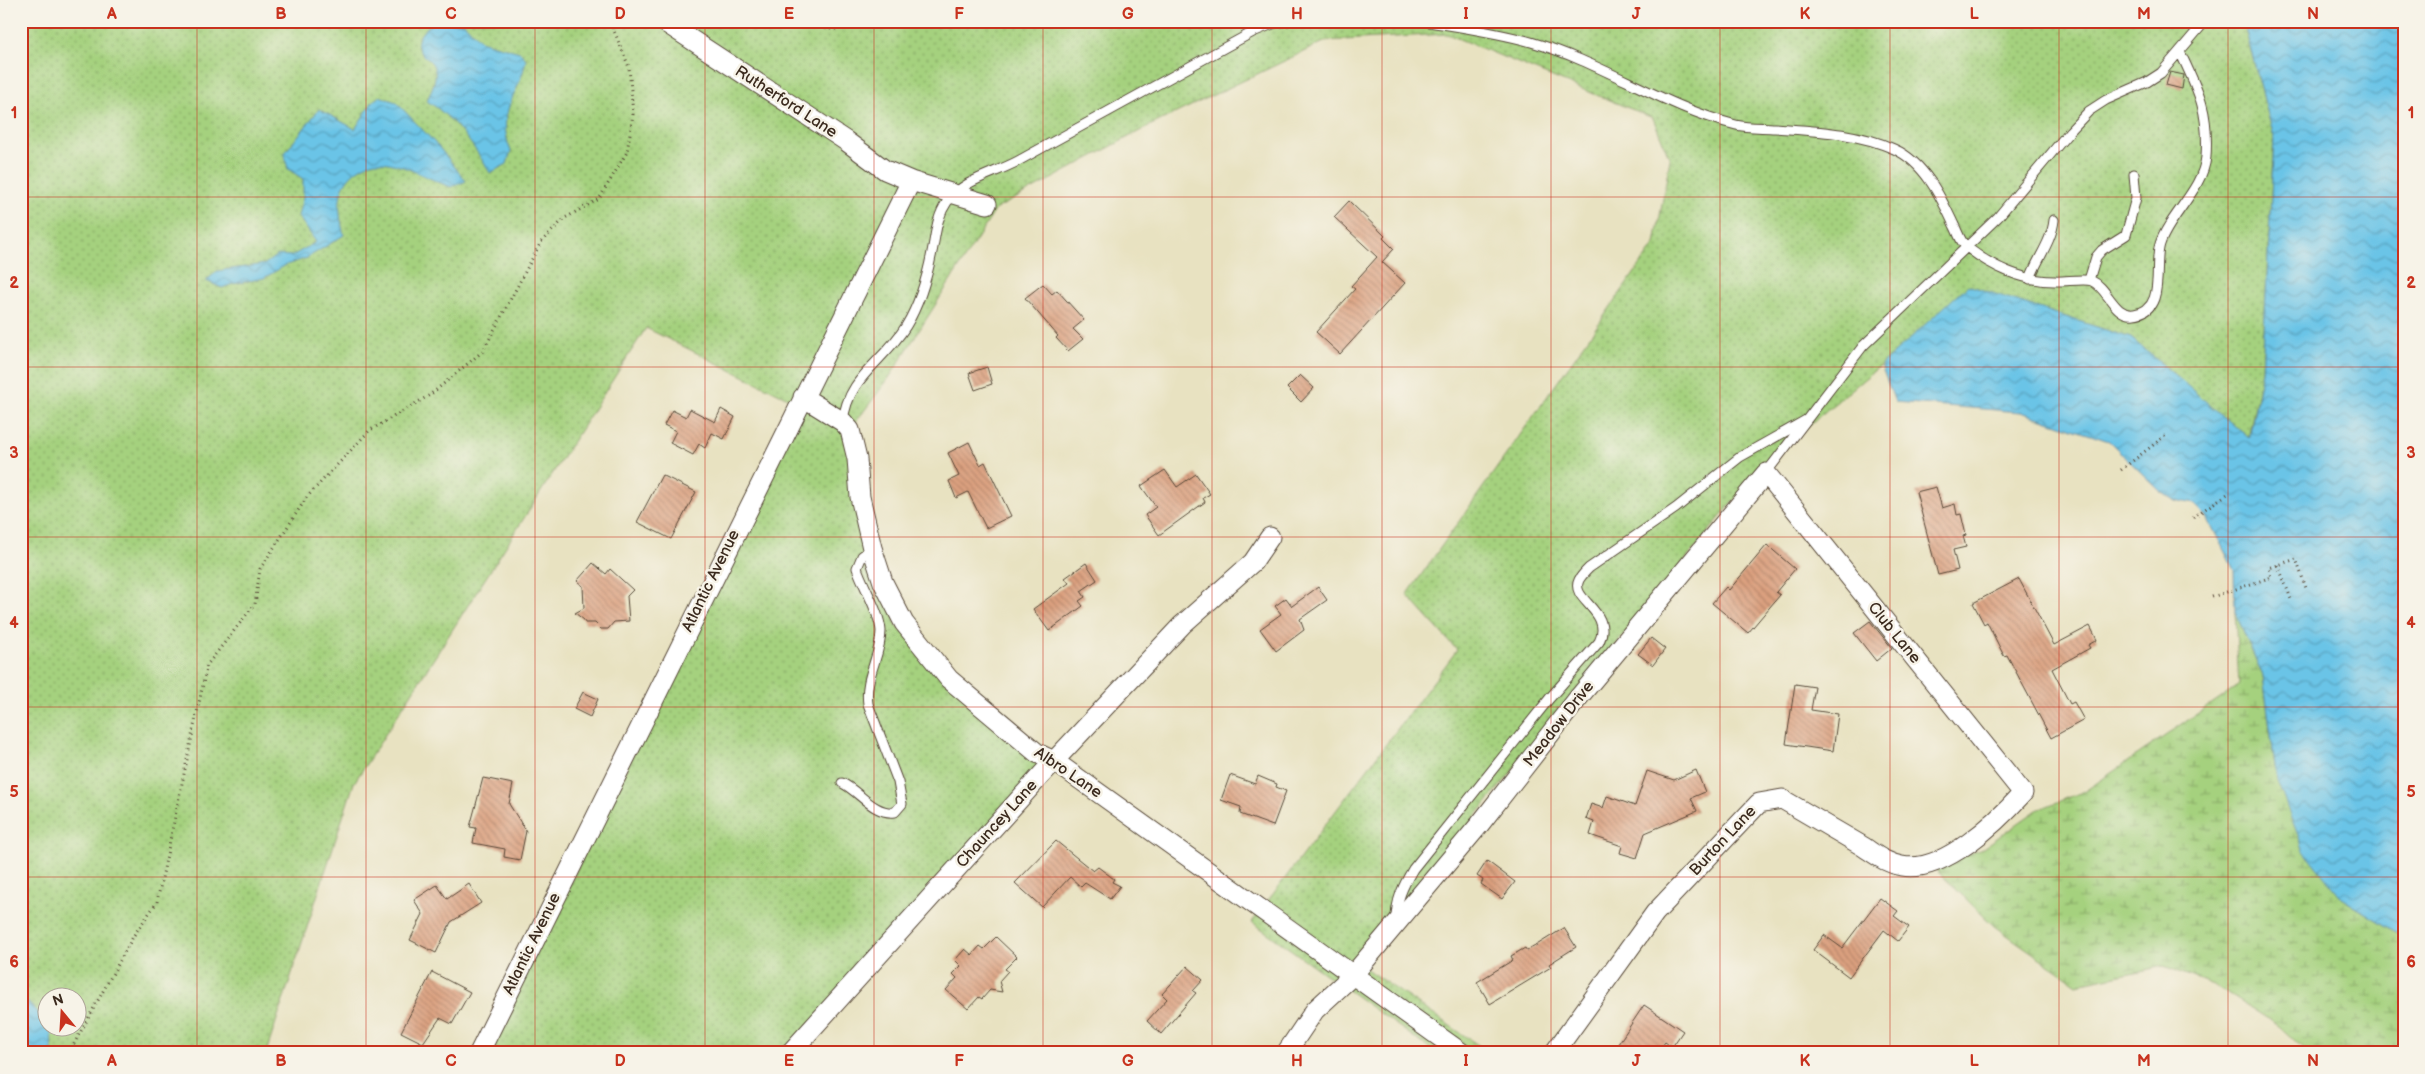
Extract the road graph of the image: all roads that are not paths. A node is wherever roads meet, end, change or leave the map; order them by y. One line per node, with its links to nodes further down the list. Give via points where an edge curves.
1 (664, 21): 7 (street, Rutherford Lane, via 885,170)
2 (1287, 21): 8 (lane, via 1253,32 1014,163 974,180)
3 (1423, 21): 11 (lane, via 1532,42 1686,109 1738,126 1839,132 1895,149 1918,166 1933,186)
4 (2208, 22): 5 (lane)
5 (2180, 52): 11 (lane, via 2147,82 2106,100 2089,112 1998,217); 13 (lane, via 2201,96 2207,121 2206,161 2187,203 2160,241 2152,302 2146,310 2125,314)
6 (2134, 174): 13 (lane, via 2136,198 2126,235 2096,257)
7 (911, 181): 8 (street); 14 (street, Atlantic Avenue)
8 (955, 194): 9 (street); 16 (lane, via 938,220 922,293 906,327 852,390 844,406)
9 (987, 204)
10 (2054, 220): 12 (lane, via 2052,234)
11 (1965, 247): 12 (lane, via 2014,275); 15 (lane, via 1863,346)
12 (2030, 279): 13 (lane)
13 (2089, 280)
14 (802, 397): 16 (street); 25 (street, Atlantic Avenue)
15 (1806, 420): 17 (lane); 23 (lane, via 1740,457 1676,508 1589,568 1579,579 1580,595 1604,626 1604,633 1413,869 1396,907)
16 (843, 422): 19 (street, Albro Lane, via 852,435 860,496)
17 (1766, 473): 22 (street, Club Lane); 23 (street, Meadow Drive)
18 (1270, 536): 20 (street, Chauncey Lane, via 1253,562 1182,625)
19 (872, 548): 20 (street, Albro Lane, via 883,582 904,623 949,679 1037,753); 21 (lane, via 862,556 857,568 881,630 866,691 898,782 902,804 895,812 883,810)
20 (1054, 761): 24 (street, Albro Lane); 26 (street, Chauncey Lane)
21 (842, 783)
22 (2023, 793): 29 (street, Burton Lane, via 1970,842 1932,864 1904,867 1879,859 1782,799 1759,803 1655,913)
23 (1396, 923): 24 (street, Meadow Drive)
24 (1352, 975): 27 (street, Meadow Drive, via 1314,1010); 28 (street, Albro Lane)
25 (479, 1053)
26 (790, 1053)
27 (1286, 1053)
28 (1462, 1053)
29 (1554, 1053)

